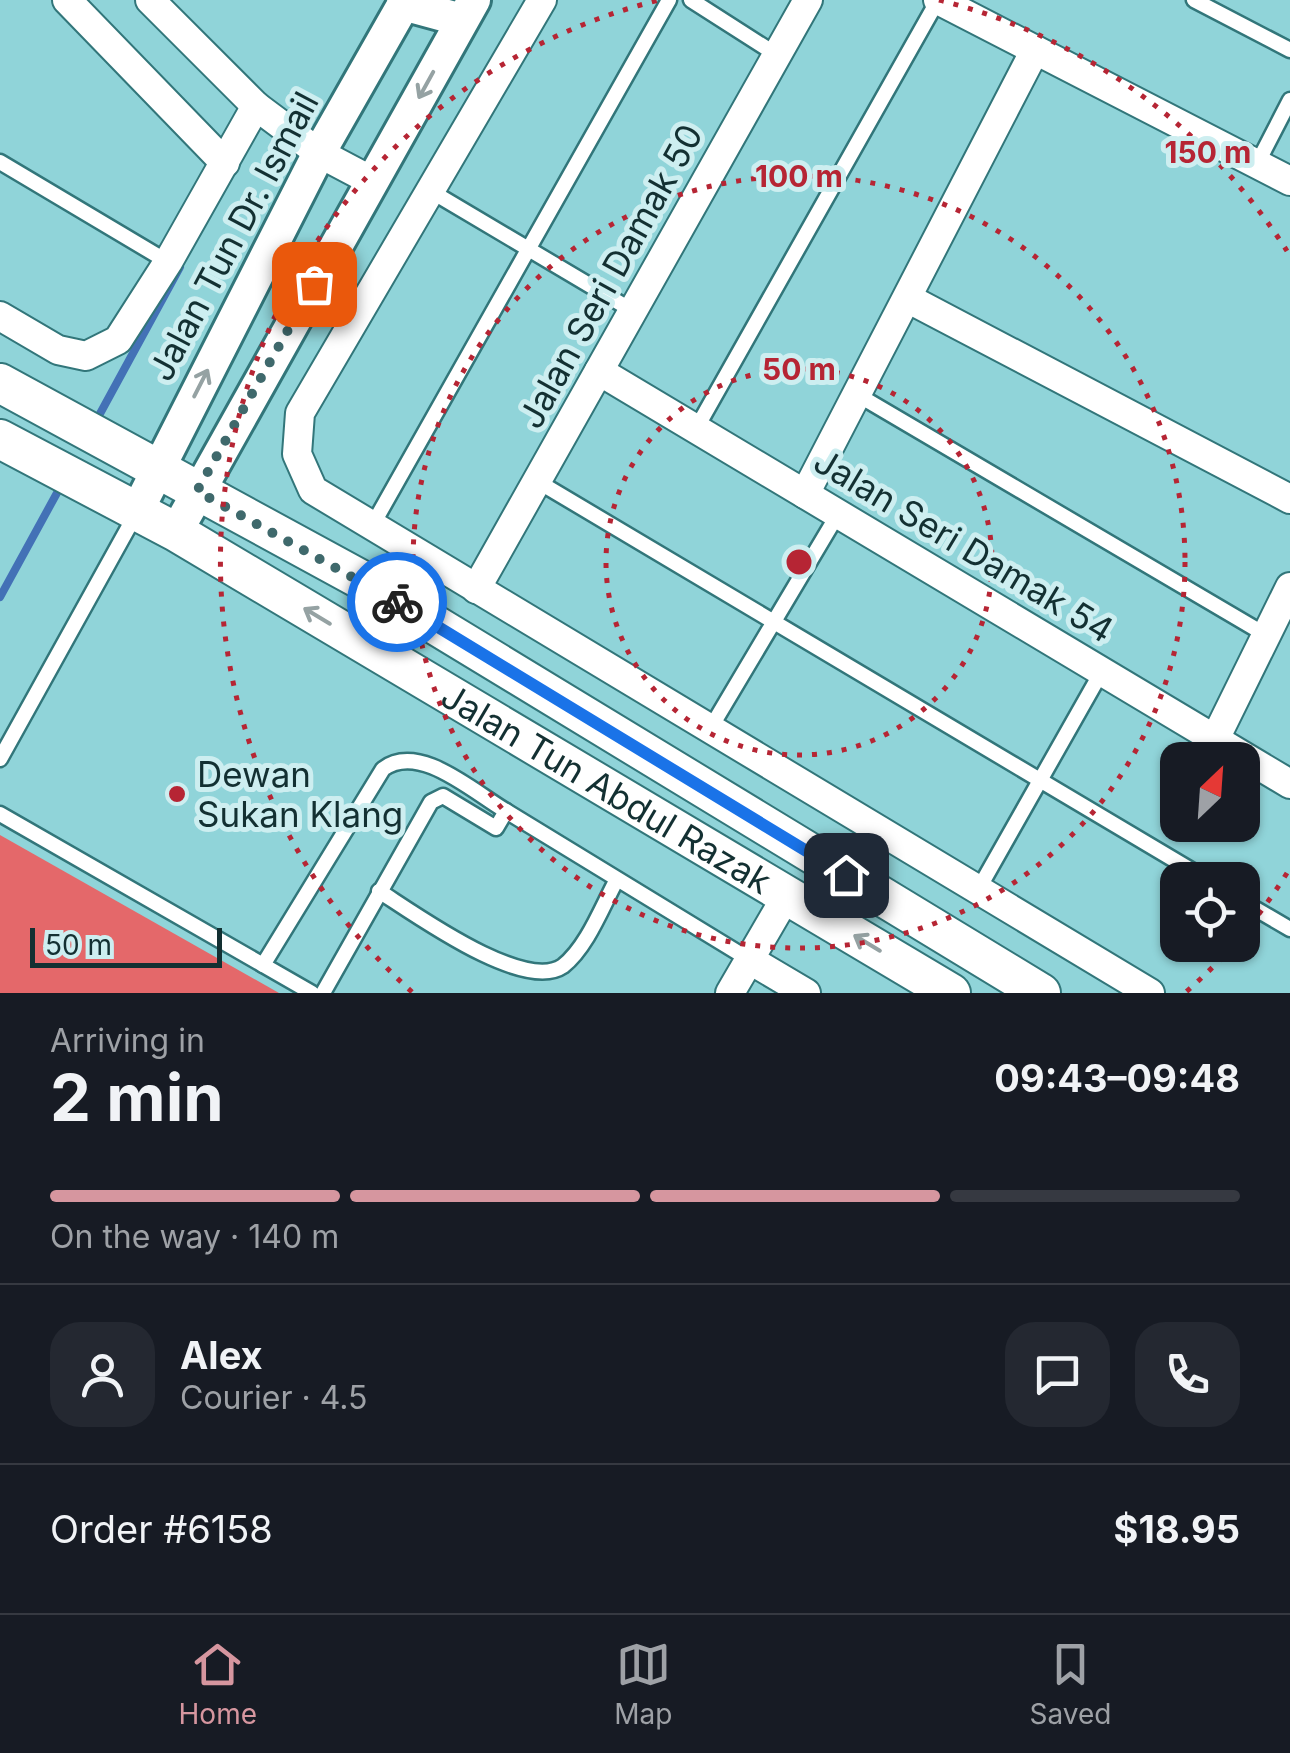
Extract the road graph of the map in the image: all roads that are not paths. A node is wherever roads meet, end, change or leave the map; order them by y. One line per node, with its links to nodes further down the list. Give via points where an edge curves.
1 (67, 0): 19 (street)
2 (150, 0): 11 (street)
3 (542, 0): 23 (street)
4 (669, 0): 24 (lane)
5 (691, 0): 14 (lane)
6 (808, 0): 14 (street, Jalan Seri Damak 50)
7 (938, 0): 12 (street); 32 (lane)
8 (1194, 0): 13 (lane)
9 (405, 2): 10 (street); 17 (street, Jalan Tun Dr. Ismail)
10 (468, 10): 21 (street, one-way to 21)
11 (182, 11): 16 (street)
12 (1035, 50): 20 (street); 26 (street)
13 (1290, 50)
14 (777, 55): 27 (street, Jalan Seri Damak 50)
15 (1290, 100): 20 (lane)
16 (256, 106): 17 (street); 19 (street)
17 (319, 152): 21 (street); 34 (street, Jalan Tun Dr. Ismail, one-way to 17)
18 (0, 162): 25 (lane)
19 (225, 164): 25 (street)
20 (1257, 164): 22 (street)
21 (372, 181): 36 (street)
22 (1290, 181)
23 (428, 190): 24 (lane); 41 (street, via 300,413 297,454 312,490)
24 (526, 248): 27 (lane); 41 (lane)
25 (168, 262): 28 (street, via 118,340 86,356 58,350)
26 (908, 299): 31 (street); 38 (street)
27 (634, 310): 29 (street, Jalan Seri Damak 50)
28 (0, 316)
29 (600, 372): 32 (street, Jalan Seri Damak 54); 35 (street, Jalan Seri Damak 50)
30 (0, 383): 34 (main road, Jalan Tun Abdul Razak)
31 (858, 395): 37 (street); 46 (lane)
32 (696, 428): 37 (street, Jalan Seri Damak 54)
33 (0, 440): 39 (main road, Jalan Tun Abdul Razak)
34 (157, 470): 36 (main road, Jalan Tun Abdul Razak); 39 (street, Jalan Tun Dr. Ismail)
35 (537, 481): 44 (street, Jalan Seri Damak 50); 45 (lane)
36 (197, 491): 42 (street); 62 (main road, Jalan Tun Abdul Razak, via 466,643)
37 (805, 494): 40 (street, Jalan Seri Damak 54)
38 (1290, 499)
39 (137, 511): 42 (main road, Jalan Tun Abdul Razak); 50 (lane)
40 (838, 514): 45 (lane); 47 (street, Jalan Seri Damak 54)
41 (372, 526): 44 (street)
42 (176, 532): 59 (main road, Jalan Tun Abdul Razak, one-way to 42)
43 (1290, 587): 46 (street)
44 (476, 589): 48 (street)
45 (773, 622): 48 (lane); 51 (lane)
46 (1266, 635): 49 (street)
47 (1102, 671): 49 (street, Jalan Seri Damak 54); 51 (lane)
48 (710, 729): 57 (street)
49 (1214, 739): 52 (street, Jalan Seri Damak 54)
50 (0, 759)
51 (1040, 780): 55 (lane); 57 (lane)
52 (1290, 784)
53 (506, 811): 56 (lane); 58 (lane, via 496,828 443,796 431,802); 64 (lane, via 418,759 397,758 383,769)
54 (0, 814): 64 (lane)
55 (1178, 862)
56 (616, 881): 58 (lane, via 565,966 548,975 524,974 493,960); 63 (lane)
57 (978, 890): 72 (street)
58 (378, 891): 66 (lane)
59 (786, 896): 63 (street); 69 (main road, Jalan Tun Abdul Razak, one-way to 59)
60 (1260, 912): 61 (lane)
61 (1290, 929)
62 (979, 956): 70 (main road); 71 (main road, Jalan Tun Abdul Razak)
63 (750, 960): 67 (street); 68 (street)
64 (263, 965): 65 (lane)
65 (312, 993)
66 (323, 993)
67 (730, 993)
68 (806, 993)
69 (951, 993)
70 (1012, 993)
71 (1042, 993)
72 (1150, 993)

